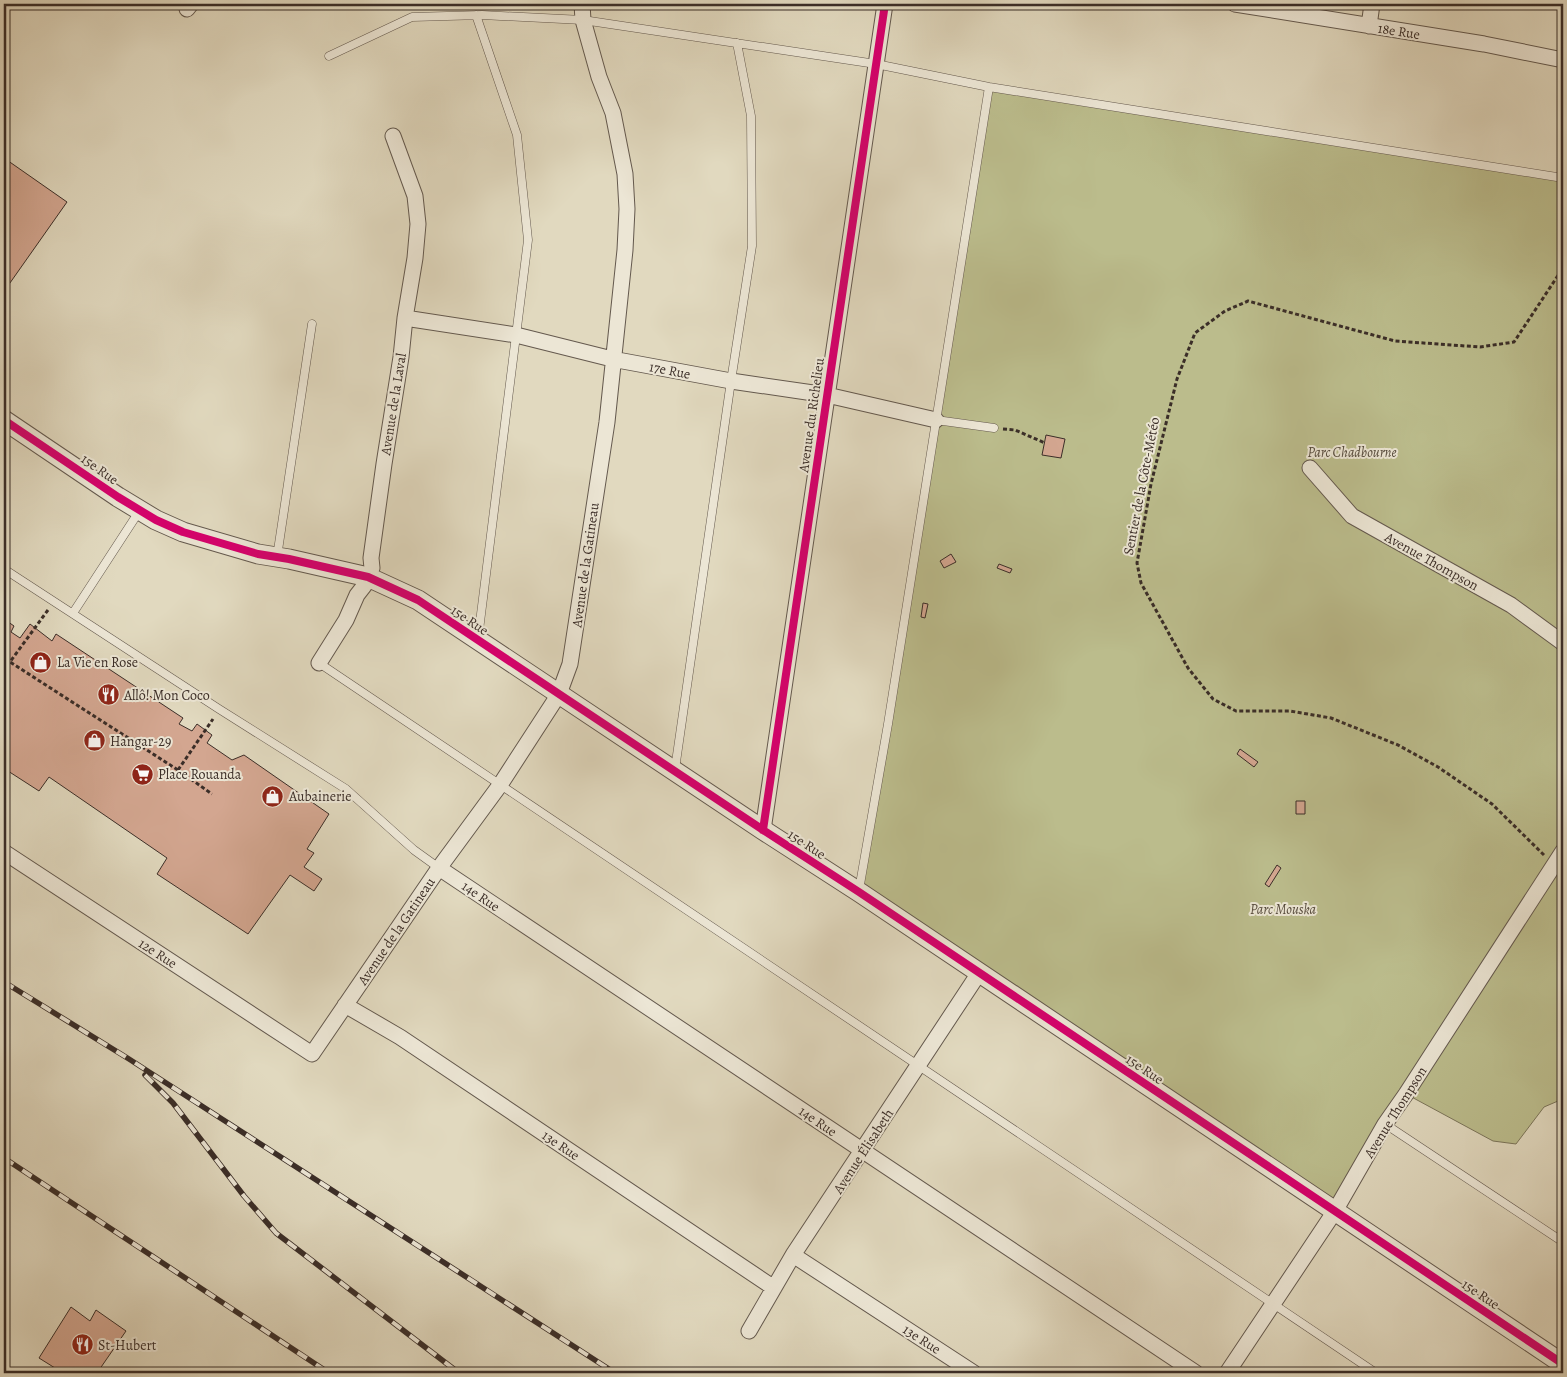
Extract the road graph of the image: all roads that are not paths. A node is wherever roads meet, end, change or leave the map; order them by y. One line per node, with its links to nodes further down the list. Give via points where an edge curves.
1 (582, 4): 6 (street, Avenue de la Gatineau)
2 (885, 4): 11 (street, Avenue du Richelieu)
3 (1235, 4): 7 (street, 18e Rue)
4 (1372, 4): 7 (street)
5 (476, 15): 6 (lane); 9 (lane, via 412,17); 17 (lane, via 517,135 528,240)
6 (583, 20): 8 (lane); 18 (street, Avenue de la Gatineau, via 613,113 625,174 625,250)
7 (1369, 26): 10 (street, 18e Rue)
8 (737, 43): 11 (lane); 19 (lane, via 751,116 752,246)
9 (330, 56)
10 (1563, 60)
11 (876, 64): 12 (lane); 20 (street, Avenue du Richelieu)
12 (989, 88): 14 (lane); 22 (lane)
13 (393, 136): 15 (street, Avenue de la Laval, via 415,196 418,224)
14 (1563, 178)
15 (405, 318): 17 (street, 17e Rue); 28 (street, Avenue de la Laval, via 372,568)
16 (312, 324): 26 (lane)
17 (516, 335): 18 (street, 17e Rue); 30 (lane)
18 (612, 359): 19 (street, 17e Rue); 33 (street, Avenue de la Gatineau, via 607,422 588,552 570,664)
19 (731, 381): 20 (street, 17e Rue); 34 (lane)
20 (827, 395): 22 (street, 17e Rue); 36 (street, Avenue du Richelieu)
21 (4, 420): 25 (street, 15e Rue)
22 (936, 420): 23 (lane); 40 (lane)
23 (994, 428)
24 (1310, 468): 31 (street, Avenue Thompson, via 1352,516 1511,605)
25 (140, 510): 26 (street, 15e Rue, via 183,532); 29 (lane)
26 (277, 557): 28 (street, 15e Rue)
27 (4, 569): 29 (lane)
28 (368, 577): 30 (street, 15e Rue, via 418,600); 32 (street, Avenue de la Laval)
29 (73, 613): 39 (lane, via 346,789)
30 (478, 640): 33 (street, 15e Rue)
31 (1563, 643)
32 (319, 663): 35 (lane)
33 (559, 694): 34 (street, 15e Rue); 35 (street, Avenue de la Gatineau)
34 (675, 771): 36 (street, 15e Rue)
35 (500, 785): 39 (street, Avenue de la Gatineau); 44 (lane)
36 (763, 830): 40 (street, 15e Rue)
37 (1563, 851): 45 (street, Avenue Thompson)
38 (4, 852): 43 (street, 12e Rue)
39 (439, 868): 42 (street, Avenue de la Gatineau); 46 (street, 14e Rue)
40 (859, 892): 41 (street, 15e Rue)
41 (979, 973): 44 (street, Avenue Élisabeth); 47 (street, 15e Rue)
42 (345, 1005): 43 (street, Avenue de la Gatineau); 50 (street, 13e Rue, via 400,1037)
43 (312, 1054)
44 (918, 1066): 46 (street, Avenue Élisabeth); 51 (lane)
45 (1385, 1124): 47 (street, Avenue Thompson); 48 (lane)
46 (863, 1151): 49 (street, Avenue Élisabeth); 55 (street, 14e Rue)
47 (1335, 1211): 51 (street, Avenue Thompson); 53 (street, 15e Rue)
48 (1563, 1242)
49 (793, 1255): 50 (street, Avenue Élisabeth); 54 (street, 13e Rue)
50 (774, 1288): 52 (street, Avenue Élisabeth)
51 (1273, 1304): 56 (street, Avenue Thompson); 57 (lane)
52 (749, 1330)
53 (1563, 1364)
54 (974, 1373)
55 (1196, 1373)
56 (1227, 1373)
57 (1376, 1373)

